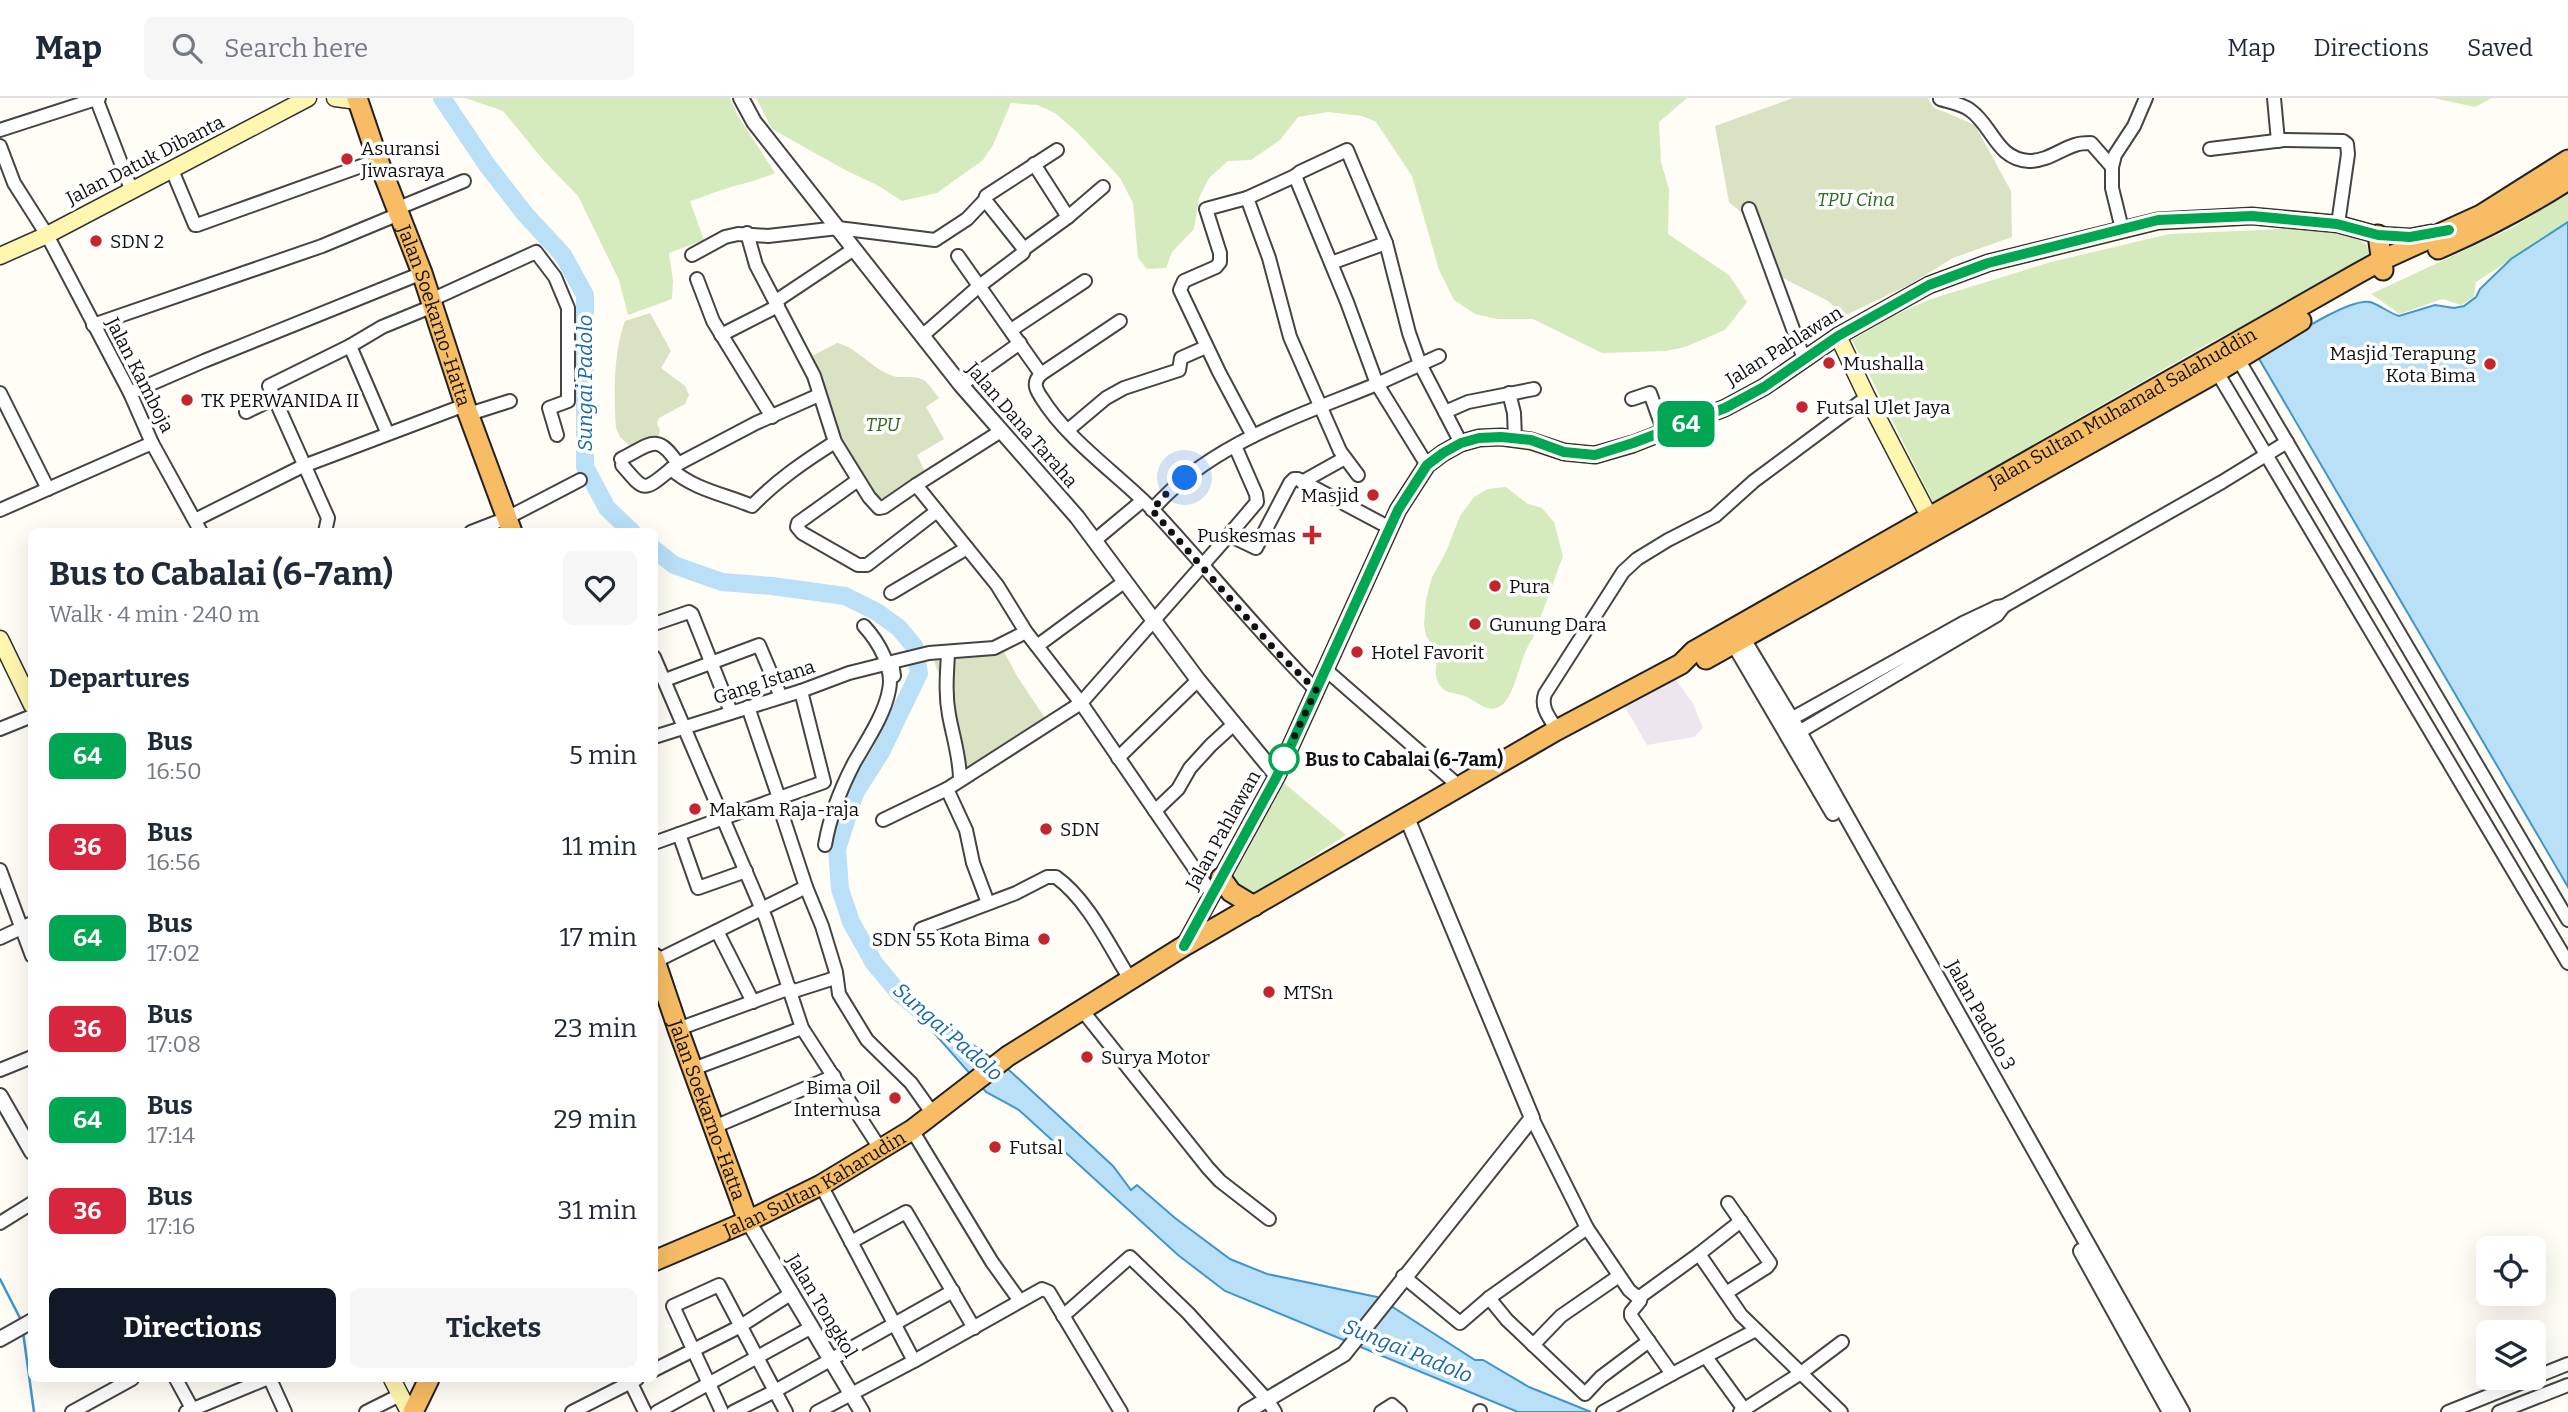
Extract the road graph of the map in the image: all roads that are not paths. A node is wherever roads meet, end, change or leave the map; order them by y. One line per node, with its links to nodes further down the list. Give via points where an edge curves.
1 (97, 98): 9 (street); 23 (street)
2 (308, 98): 18 (main road, Jalan Datuk Dibanta)
3 (335, 98): 7 (main road)
4 (741, 98): 31 (street, Jalan Dana Taraha, via 754,122)
5 (2146, 98): 17 (street)
6 (2274, 98): 10 (street)
7 (358, 99): 14 (highway, Jalan Soekarno-Hatta)
8 (1940, 99): 17 (street, via 1973,111 2009,156 2029,161 2049,158 2075,144 2091,142)
9 (0, 131)
10 (2278, 141): 12 (street); 30 (street, via 2339,139 2347,144)
11 (0, 146): 35 (street, Jalan Kamboja, via 14,183)
12 (2210, 149)
13 (1057, 150): 16 (street)
14 (378, 160): 18 (street, via 197,225); 28 (highway, Jalan Soekarno-Hatta)
15 (2568, 160): 24 (highway, Jalan Sultan Muhamad Salahuddin)
16 (1034, 164): 26 (street); 29 (street)
17 (2112, 167): 32 (street)
18 (172, 170): 23 (main road, Jalan Datuk Dibanta)
19 (1295, 176): 25 (street); 37 (street, via 1347,150); 43 (street)
20 (2568, 180): 24 (highway, Jalan Sultan Muhamad Salahuddin)
21 (464, 181): 28 (street)
22 (1103, 187): 29 (street)
23 (131, 189): 35 (main road, Jalan Datuk Dibanta)
24 (2529, 195): 33 (highway, Jalan Sultan Muhamad Salahuddin); 44 (highway, Jalan Sultan Muhamad Salahuddin, via 2474,233)
25 (1247, 198): 59 (street, via 1206,209 1220,262 1181,286); 77 (street, via 1290,337)
26 (985, 200): 31 (street, via 967,219 935,240); 39 (street)
27 (1749, 209): 61 (street)
28 (397, 212): 45 (highway, Jalan Soekarno-Hatta); 52 (street, via 322,246)
29 (1068, 217): 39 (street)
30 (2337, 224): 32 (main road, Jalan Pahlawan, via 2252,216 2158,220); 36 (main road, Jalan Pahlawan)
31 (838, 228): 34 (street, via 768,236); 38 (street, Jalan Dana Taraha)
32 (2122, 229): 56 (main road, Jalan Pahlawan, via 1988,263 1929,285)
33 (2449, 230): 36 (main road, Jalan Pahlawan, via 2410,237); 44 (highway, Jalan Sultan Muhamad Salahuddin)
34 (747, 233): 40 (street, via 725,237); 50 (street, via 756,265)
35 (47, 235): 41 (main road, Jalan Datuk Dibanta); 52 (street, Jalan Kamboja)
36 (2378, 235): 44 (highway)
37 (1386, 243): 43 (street); 63 (street)
38 (854, 249): 50 (street); 55 (street, Jalan Dana Taraha)
39 (1024, 249): 48 (street)
40 (692, 255)
41 (0, 256)
42 (958, 256): 48 (street)
43 (1331, 263): 66 (street)
44 (2382, 265): 62 (highway, Jalan Sultan Muhamad Salahuddin); 108 (highway, Jalan Sultan Muhamad Salahuddin)
45 (422, 273): 49 (highway, Jalan Soekarno-Hatta); 70 (street)
46 (697, 279): 54 (street)
47 (1085, 281): 53 (street)
48 (978, 287): 53 (street); 55 (street)
49 (432, 303): 58 (street); 78 (highway, Jalan Soekarno-Hatta); 86 (street, via 536,252 555,277 568,308 568,401 549,408)
50 (777, 304): 54 (street); 72 (street)
51 (1120, 321): 65 (street)
52 (93, 325): 70 (street, Jalan Kamboja)
53 (1011, 330): 57 (street)
54 (721, 335): 81 (street)
55 (922, 336): 67 (street, Jalan Dana Taraha)
56 (1838, 336): 61 (main road, Jalan Pahlawan); 73 (main road)
57 (1020, 343): 65 (street); 67 (street)
58 (350, 346): 74 (street, via 269,386); 83 (street)
59 (1206, 347): 82 (street, via 1181,358 1180,368 1170,380 1124,388); 87 (street)
60 (1439, 356): 63 (street)
61 (1804, 359): 85 (main road, Jalan Pahlawan, via 1725,408)
62 (2238, 359): 64 (highway, Jalan Sultan Muhamad Salahuddin); 90 (street)
63 (1419, 364): 66 (street); 80 (street)
64 (2217, 372): 94 (street); 124 (highway, Jalan Sultan Muhamad Salahuddin)
65 (1041, 374): 82 (street, via 1035,386)
66 (1377, 384): 77 (street); 97 (street)
67 (961, 385): 84 (street, Jalan Dana Taraha)
68 (1534, 389): 71 (street)
69 (0, 393): 104 (street)
70 (130, 393): 91 (street, Jalan Kamboja)
71 (1509, 393): 80 (street); 88 (street)
72 (819, 395): 81 (street); 89 (street)
73 (1867, 397): 108 (main road); 146 (street, via 1754,481 1715,516 1645,553 1623,572 1545,694 1545,711)
74 (275, 398): 79 (street); 96 (street)
75 (1632, 399): 85 (street, via 1650,393)
76 (510, 401): 78 (street)
77 (1321, 407): 87 (street); 95 (street)
78 (467, 409): 83 (street); 109 (highway, Jalan Soekarno-Hatta)
79 (246, 412)
80 (1445, 412): 92 (street)
81 (772, 417): 98 (street)
82 (1068, 430): 105 (street)
83 (387, 432): 96 (street)
84 (1001, 432): 103 (street); 114 (street, Jalan Dana Taraha)
85 (1664, 432): 88 (main road, Jalan Pahlawan, via 1595,455 1564,452)
86 (557, 435)
87 (1253, 436): 93 (street)
88 (1515, 438): 92 (main road, Jalan Pahlawan)
89 (835, 442): 98 (street, via 791,470 752,506 696,486); 101 (street)
90 (2287, 442): 94 (street); 163 (street)
91 (152, 443): 104 (street); 110 (street, Jalan Kamboja)
92 (1461, 443): 97 (main road, Jalan Pahlawan)
93 (1235, 446): 105 (street); 113 (street, via 1257,502)
94 (2266, 455): 143 (street, via 2004,606 1963,623); 165 (street)
95 (1345, 458): 99 (street); 102 (street)
96 (304, 465): 110 (street); 111 (street, via 328,518)
97 (1427, 465): 112 (main road, Jalan Pahlawan)
98 (675, 467): 98 (street, via 669,451 659,443 622,462 644,487)
99 (1358, 475)
100 (580, 480): 109 (street)
101 (858, 480): 103 (street, via 879,508); 107 (street, via 797,527 858,565 867,565)
102 (1302, 482): 112 (street); 113 (street, via 1294,479 1290,483 1256,548)
103 (916, 485): 107 (street)
104 (48, 489): 106 (street)
105 (1147, 505): 114 (street); 116 (street)
106 (0, 510)
107 (937, 511): 115 (street)
108 (1930, 518): 129 (highway, Jalan Sultan Muhamad Salahuddin, via 1694,651)
109 (509, 525)
110 (198, 526)
111 (326, 528)
112 (1390, 528): 131 (main road, Jalan Pahlawan)
113 (1230, 535): 116 (street)
114 (1094, 541): 117 (street, Jalan Dana Taraha)
115 (967, 548): 118 (street); 122 (street)
116 (1201, 566): 119 (street); 134 (street)
117 (1124, 582): 119 (street, Jalan Dana Taraha); 125 (street)
118 (891, 593)
119 (1153, 620): 133 (street, Jalan Dana Taraha); 138 (street)
120 (658, 623): 128 (street, via 692,614)
121 (864, 626): 127 (street)
122 (1026, 632): 125 (street); 126 (street, Gang Istana, via 994,648)
123 (0, 639): 136 (main road)
124 (1738, 642): 129 (highway, Jalan Sultan Muhamad Salahuddin, via 1702,662); 143 (street, Jalan Padolo 3); 154 (street, Jalan Padolo 3)
125 (1037, 646): 138 (street)
126 (948, 653): 127 (street, Gang Istana); 150 (street, via 948,713 960,756)
127 (891, 662): 135 (street, Gang Istana); 161 (street, via 890,687 830,814)
128 (712, 664): 132 (street); 137 (street, via 759,645); 140 (street)
129 (1681, 664): 146 (highway, Jalan Sultan Muhamad Salahuddin)
130 (658, 665): 132 (street)
131 (1325, 669): 134 (main road, Jalan Pahlawan); 151 (street)
132 (665, 680): 144 (street)
133 (1198, 680): 142 (street, Jalan Dana Taraha); 148 (street)
134 (1316, 690): 149 (main road, Jalan Pahlawan)
135 (801, 691): 137 (street, Gang Istana); 153 (street, via 824,782)
136 (28, 697)
137 (780, 697): 139 (street, Gang Istana)
138 (1081, 703): 148 (street); 150 (street)
139 (748, 707): 140 (street, Gang Istana); 153 (street)
140 (732, 712): 144 (street, Gang Istana)
141 (28, 718): 145 (street)
142 (1234, 724): 149 (street, Jalan Dana Taraha); 155 (street)
143 (1795, 725): 154 (street, Jalan Padolo 3)
144 (686, 728): 147 (street, Gang Istana); 156 (street)
145 (0, 729)
146 (1557, 730): 151 (highway, Jalan Sultan Muhamad Salahuddin)
147 (658, 736)
148 (1118, 758): 155 (street)
149 (1277, 776): 166 (main road, Jalan Pahlawan)
150 (960, 780): 152 (street)
151 (1460, 787): 157 (highway, Jalan Sultan Muhamad Salahuddin)
152 (947, 789): 158 (street); 168 (street, via 966,830)
153 (778, 798): 156 (street); 167 (street)
154 (1833, 804): 199 (street, Jalan Padolo 3)
155 (1155, 811): 166 (street)
156 (724, 817): 159 (street); 164 (street)
157 (1407, 818): 169 (highway, Jalan Sultan Muhamad Salahuddin); 194 (street)
158 (883, 820)
159 (679, 834): 160 (street); 164 (street, via 698,888)
160 (658, 842)
161 (825, 845)
162 (0, 870): 172 (street)
163 (2538, 870): 165 (street); 171 (street)
164 (746, 871): 170 (street)
165 (2519, 880): 177 (street)
166 (1217, 886): 169 (highway); 176 (main road, Jalan Pahlawan)
167 (806, 887): 170 (street); 180 (street)
168 (988, 903): 173 (street); 181 (street, via 1056,877 1085,908)
169 (1254, 906): 176 (highway, Jalan Sultan Muhamad Salahuddin)
170 (762, 909): 174 (street); 182 (street)
171 (2568, 920)
172 (26, 925): 175 (street)
173 (921, 929)
174 (717, 931): 178 (street); 183 (street)
175 (0, 938)
176 (1184, 946): 181 (highway, Jalan Sultan Muhamad Salahuddin)
177 (2568, 963)
178 (658, 966)
179 (658, 973): 186 (highway, Jalan Soekarno-Hatta)
180 (835, 978): 182 (street); 193 (street, via 860,1031 911,1083)
181 (1130, 979): 184 (highway, Jalan Sultan Muhamad Salahuddin)
182 (790, 990): 183 (street); 185 (street)
183 (753, 1002): 186 (street)
184 (1082, 1010): 191 (highway, Jalan Sultan Muhamad Salahuddin); 203 (street, via 1214,1174)
185 (802, 1028): 188 (street); 190 (street)
186 (678, 1029): 188 (highway, Jalan Soekarno-Hatta)
187 (28, 1059): 189 (street)
188 (693, 1069): 195 (highway, Jalan Soekarno-Hatta)
189 (0, 1070)
190 (834, 1076): 195 (street); 198 (street)
191 (964, 1090): 193 (highway, Jalan Sultan Kaharudin)
192 (0, 1096): 197 (street)
193 (933, 1114): 196 (highway, Jalan Sultan Kaharudin)
194 (1532, 1118): 207 (street); 211 (street)
195 (714, 1126): 204 (highway, Jalan Soekarno-Hatta)
196 (912, 1130): 198 (highway, Jalan Sultan Kaharudin); 218 (street)
197 (28, 1145)
198 (881, 1150): 200 (highway, Jalan Sultan Kaharudin)
199 (2032, 1155): 274 (street, Jalan Padolo 3); 275 (street, Jalan Padolo 3)
200 (821, 1185): 204 (highway, Jalan Sultan Kaharudin); 208 (street)
201 (1728, 1203): 205 (street)
202 (28, 1206): 206 (street)
203 (1269, 1219)
204 (748, 1221): 210 (highway, Jalan Sultan Kaharudin); 214 (street, Jalan Tongkol)
205 (1741, 1221): 209 (street); 215 (street, via 1770,1263)
206 (0, 1223)
207 (1587, 1228): 212 (street); 217 (street)
208 (851, 1242): 213 (street, via 906,1212); 221 (street)
209 (1699, 1254): 215 (street); 216 (street)
210 (658, 1255)
211 (1403, 1276): 217 (street, via 1460,1323); 253 (street, via 1344,1354)
212 (1619, 1276): 216 (street, via 1629,1290); 229 (street, via 1561,1316)
213 (953, 1292): 221 (street); 224 (street)
214 (792, 1293): 222 (street); 223 (street, Jalan Tongkol)
215 (1726, 1293): 225 (street)
216 (1642, 1296): 227 (street, via 1630,1312)
217 (1489, 1298): 229 (street)
218 (1020, 1301): 219 (street, via 1045,1289); 224 (street)
219 (1063, 1316): 253 (street, via 1130,1257); 268 (street)
220 (28, 1323): 226 (street)
221 (895, 1324): 233 (street); 234 (street)
222 (739, 1327): 230 (street); 230 (street, via 719,1285 673,1306); 232 (street)
223 (812, 1327): 232 (street); 233 (street, Jalan Tongkol)
224 (974, 1328): 234 (street)
225 (1756, 1330): 231 (street); 238 (street)
226 (3, 1337)
227 (1649, 1341): 229 (street, via 1585,1394); 237 (street)
228 (1843, 1342): 238 (street)
229 (1533, 1345)
230 (692, 1352): 236 (street); 248 (street)
231 (1706, 1357): 237 (street); 255 (street)
232 (756, 1358): 248 (street); 249 (street)
233 (832, 1359): 249 (street); 251 (street, Jalan Tongkol)
234 (914, 1361): 251 (street)
235 (2568, 1364): 252 (street)
236 (658, 1368)
237 (1672, 1374): 272 (street)
238 (1801, 1374): 255 (street); 273 (street)
239 (127, 1382): 256 (street)
240 (177, 1382): 254 (street)
241 (261, 1382): 254 (street)
242 (270, 1382): 257 (street)
243 (394, 1382): 250 (main road)
244 (427, 1382): 259 (highway)
245 (628, 1382): 260 (street)
246 (633, 1382): 261 (street)
247 (2568, 1385): 277 (street)
248 (708, 1386): 262 (street); 263 (street)
249 (775, 1391): 264 (street); 265 (street)
250 (400, 1395): 258 (street); 259 (main road)
251 (853, 1395): 266 (street); 267 (street, Jalan Tongkol)
252 (2490, 1395): 276 (street); 277 (street)
253 (1272, 1406): 269 (street)
254 (191, 1411)
255 (1743, 1411)
256 (72, 1412)
257 (285, 1412)
258 (366, 1412)
259 (411, 1412)
260 (572, 1412)
261 (645, 1412)
262 (657, 1412)
263 (722, 1412)
264 (733, 1412)
265 (786, 1412)
266 (817, 1412)
267 (862, 1412)
268 (1121, 1412)
269 (1246, 1412)
270 (1381, 1412): 271 (street, via 1392,1405)
271 (1400, 1412)
272 (1603, 1412)
273 (1841, 1412)
274 (2170, 1412)
275 (2182, 1412)
276 (2448, 1412)
277 (2499, 1412)

